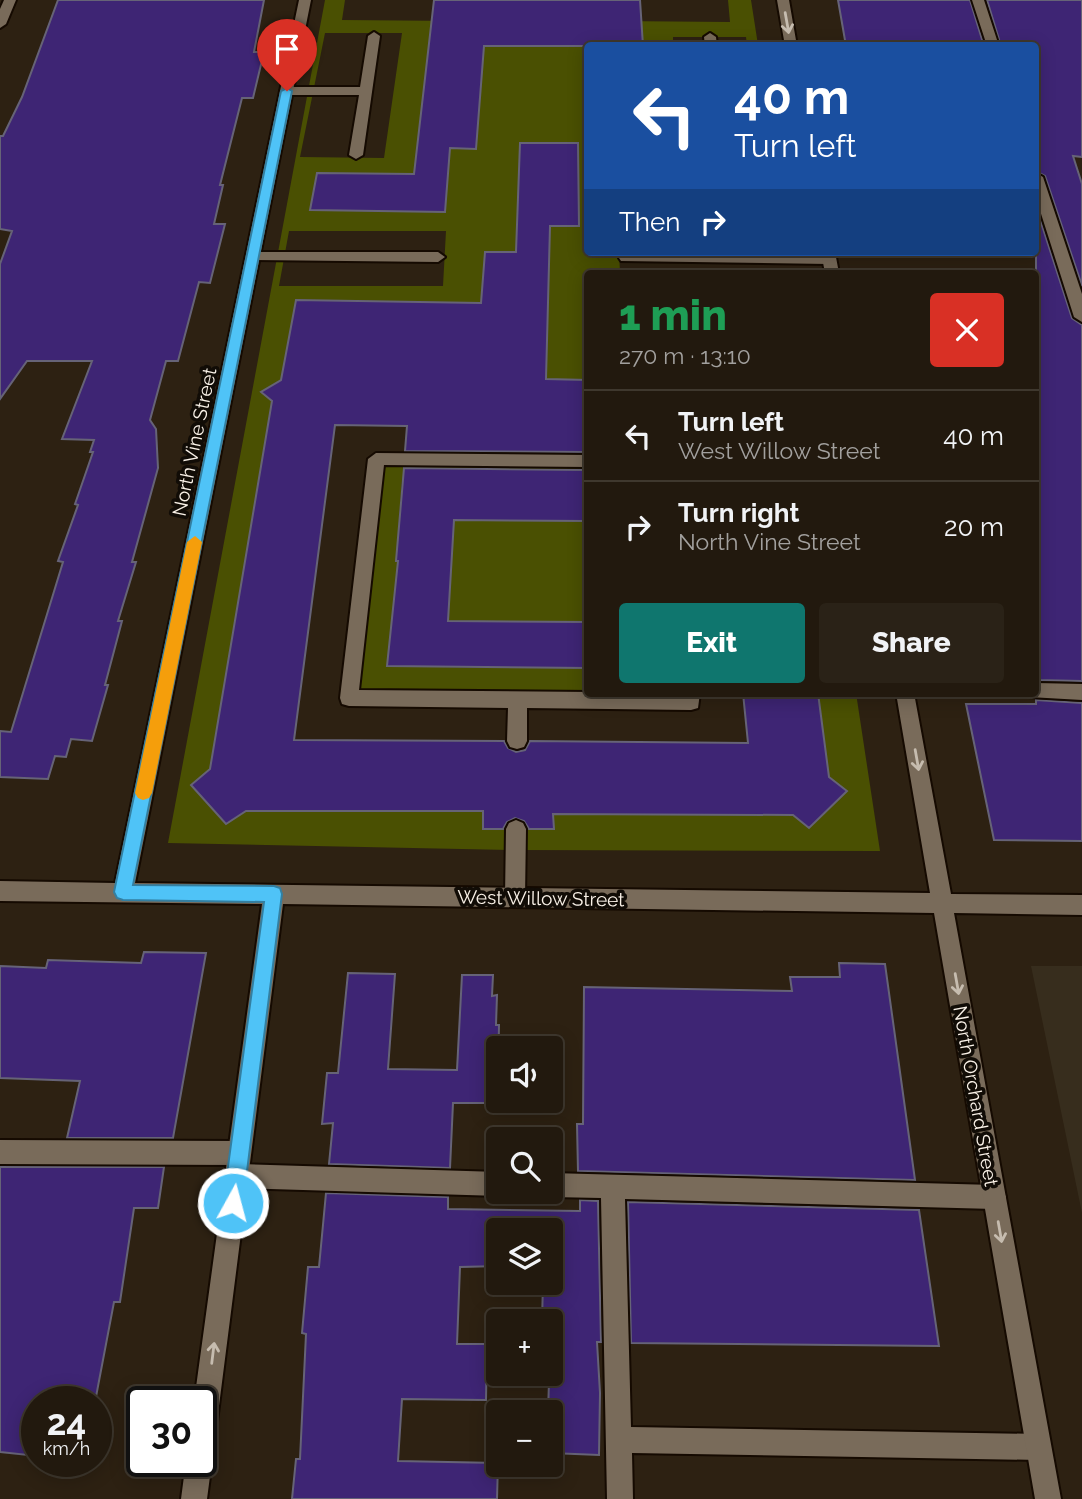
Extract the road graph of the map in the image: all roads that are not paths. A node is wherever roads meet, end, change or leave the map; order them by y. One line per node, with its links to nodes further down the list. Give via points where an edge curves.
1 (10, 0): 5 (street)
2 (305, 0): 9 (street, North Vine Street)
3 (783, 0): 7 (street, one-way to 7)
4 (978, 0): 8 (street)
5 (0, 23)
6 (374, 36): 10 (street)
7 (790, 42)
8 (992, 42)
9 (287, 91): 10 (street); 13 (street, North Vine Street)
10 (366, 92): 11 (street)
11 (356, 155)
12 (1039, 186): 17 (street)
13 (253, 257): 14 (street); 27 (street, North Vine Street)
14 (438, 257)
15 (626, 258): 16 (street)
16 (829, 261)
17 (1082, 317)
18 (584, 461): 23 (street, via 376,459 349,698)
19 (1039, 691): 20 (street)
20 (1082, 692)
21 (691, 697): 23 (street, via 691,702)
22 (906, 697): 30 (street, North Orchard Street, one-way to 30)
23 (518, 699): 24 (street)
24 (517, 741)
25 (516, 829): 29 (street)
26 (0, 891): 27 (street, West Willow Street)
27 (123, 892): 28 (street, West Willow Street)
28 (274, 894): 29 (street, West Willow Street); 33 (street)
29 (515, 897): 30 (street, West Willow Street)
30 (943, 903): 31 (street, West Willow Street); 37 (street, North Orchard Street, one-way to 37)
31 (1082, 905)
32 (0, 1152): 33 (street)
33 (238, 1165): 34 (street); 38 (street, one-way to 33)
34 (486, 1183)
35 (563, 1185): 36 (street)
36 (613, 1187): 37 (street); 39 (street)
37 (994, 1197): 40 (street, North Orchard Street, one-way to 40)
38 (209, 1386)
39 (619, 1440): 40 (street); 43 (street)
40 (1038, 1447): 44 (street, North Orchard Street)
41 (197, 1477): 42 (street)
42 (194, 1499)
43 (620, 1499)
44 (1048, 1499)

